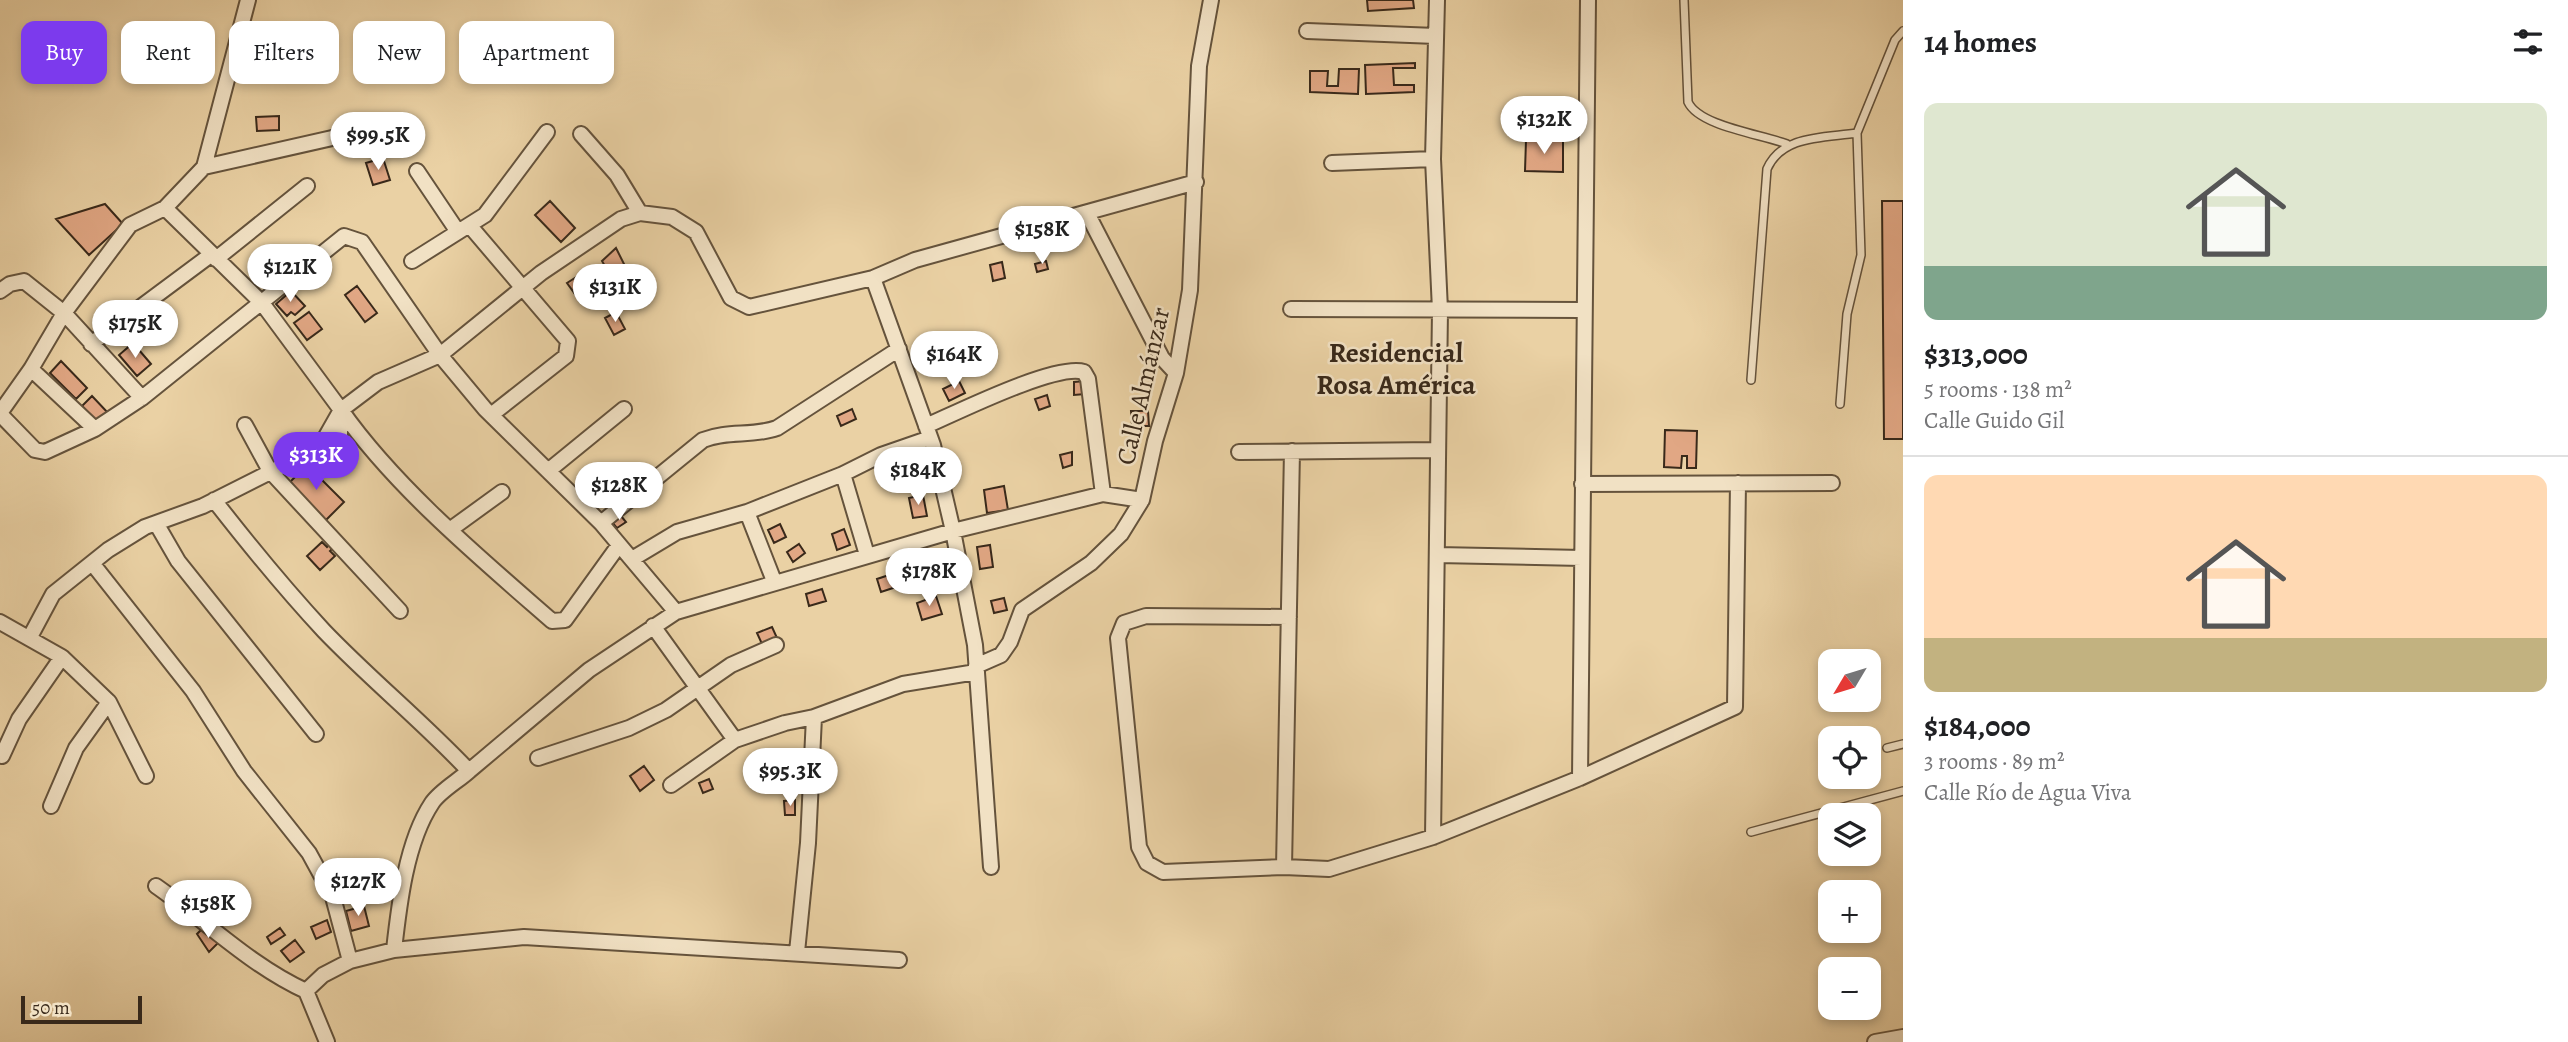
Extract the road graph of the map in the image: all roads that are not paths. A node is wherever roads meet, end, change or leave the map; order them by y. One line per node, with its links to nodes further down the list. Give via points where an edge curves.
1 (248, 0): 16 (street)
2 (1211, 0): 18 (street, Calle Almánzar, via 1199,66)
3 (1437, 0): 8 (street)
4 (1588, 0): 32 (street)
5 (1684, 0): 13 (lane, via 1688,102 1693,113)
6 (1307, 31): 8 (street)
7 (1903, 31): 11 (lane, via 1895,40)
8 (1436, 36): 14 (street)
9 (403, 122): 16 (street)
10 (547, 132): 23 (street, via 485,215)
11 (1857, 133): 13 (lane); 41 (lane, via 1861,255 1847,314)
12 (581, 134): 22 (street, via 617,175)
13 (1787, 144): 39 (lane, via 1773,155 1767,169)
14 (1433, 159): 15 (street); 31 (street)
15 (1332, 163)
16 (204, 167): 20 (street)
17 (417, 171): 23 (street)
18 (1196, 182): 21 (street); 38 (street, Calle Almánzar, via 1190,290)
19 (307, 186): 24 (street)
20 (164, 208): 24 (street); 33 (street, via 130,225)
21 (1087, 213): 26 (street, via 915,260); 38 (street, via 1162,358)
22 (640, 214): 26 (street, via 671,218 696,232 731,298 749,307); 27 (street, via 621,219)
23 (464, 229): 25 (street); 27 (street)
24 (214, 256): 29 (street); 34 (street)
25 (412, 261)
26 (873, 278): 35 (street)
27 (524, 287): 36 (street); 45 (street, via 568,341 566,356)
28 (0, 291): 33 (street, via 24,281)
29 (261, 303): 36 (street, via 344,236 362,242); 40 (street); 43 (street)
30 (1291, 309): 31 (street)
31 (1440, 310): 32 (street); 49 (street)
32 (1582, 310): 58 (street)
33 (64, 313): 34 (street); 37 (street)
34 (92, 344): 40 (street)
35 (899, 349): 48 (street); 65 (street, via 777,428 758,435 722,433 703,440)
36 (440, 355): 43 (street, via 378,382); 45 (street)
37 (32, 369): 44 (street); 47 (street)
38 (1176, 373): 62 (street, Calle Almánzar, via 1154,441)
39 (1751, 380)
40 (142, 398): 47 (street)
41 (1840, 404)
42 (624, 409): 54 (street)
43 (341, 410): 52 (street); 53 (street, via 320,447); 66 (street, via 362,440)
44 (0, 413): 47 (street, via 35,450 45,452)
45 (491, 415): 54 (street)
46 (245, 425): 53 (street)
47 (95, 429)
48 (928, 432): 55 (street); 60 (street, via 1033,382 1069,370 1084,372); 67 (street)
49 (1437, 450): 50 (street); 70 (street)
50 (1292, 451): 51 (street); 77 (street)
51 (1239, 452)
52 (339, 456)
53 (270, 471): 61 (street); 75 (street)
54 (548, 471): 65 (street)
55 (843, 474): 63 (street); 69 (street)
56 (1738, 483): 57 (street); 58 (street); 95 (street, via 1735,707)
57 (1832, 483)
58 (1582, 484): 71 (street)
59 (502, 492): 66 (street)
60 (1103, 495): 62 (street); 67 (street)
61 (214, 500): 64 (street); 93 (street, via 324,631)
62 (1142, 500): 83 (street, Calle Almánzar, via 1121,534 1091,563 1022,610 1001,655)
63 (747, 512): 72 (street, via 677,532); 74 (street)
64 (156, 523): 73 (street); 87 (street, via 178,561)
65 (601, 523): 68 (street)
66 (451, 529): 68 (street, via 552,621 565,620)
67 (953, 531): 69 (street); 83 (street)
68 (619, 545): 72 (street)
69 (867, 555): 74 (street)
70 (1437, 555): 71 (street); 100 (street)
71 (1582, 558): 95 (street)
72 (632, 559): 76 (street)
73 (92, 563): 80 (street, via 52,594); 107 (street, via 193,691 244,771 309,853 333,897)
74 (774, 582): 76 (street)
75 (400, 611)
76 (676, 612): 79 (street)
77 (1289, 617): 102 (street); 102 (street, via 1146,616 1124,623 1118,638 1139,848 1147,863 1163,872)
78 (0, 622): 80 (street)
79 (653, 626): 84 (street); 93 (street, via 589,670)
80 (30, 637): 82 (street)
81 (776, 645): 84 (street)
82 (62, 657): 85 (street); 91 (street, via 19,719)
83 (976, 669): 86 (street, via 903,684); 101 (street)
84 (696, 687): 88 (street); 92 (street, via 666,710 629,728)
85 (109, 702): 94 (street); 98 (street, via 76,748)
86 (814, 717): 88 (street); 105 (street)
87 (316, 734)
88 (735, 740): 96 (street)
89 (1903, 744): 90 (lane)
90 (1887, 748)
91 (2, 756)
92 (538, 758)
93 (469, 771): 104 (street, via 432,802 401,890)
94 (146, 776)
95 (1580, 778): 100 (street)
96 (671, 785)
97 (1903, 791): 99 (lane)
98 (51, 806)
99 (1751, 832)
100 (1433, 838): 102 (street, via 1329,869)
101 (991, 867)
102 (1284, 867)
103 (156, 886): 108 (street, via 271,975)
104 (394, 950): 105 (street, via 524,937); 107 (street)
105 (797, 953): 106 (street)
106 (899, 960)
107 (350, 961): 108 (street, via 323,975)
108 (306, 991): 110 (street)
109 (1903, 1037): 111 (street)
110 (327, 1042)
111 (1875, 1042)

